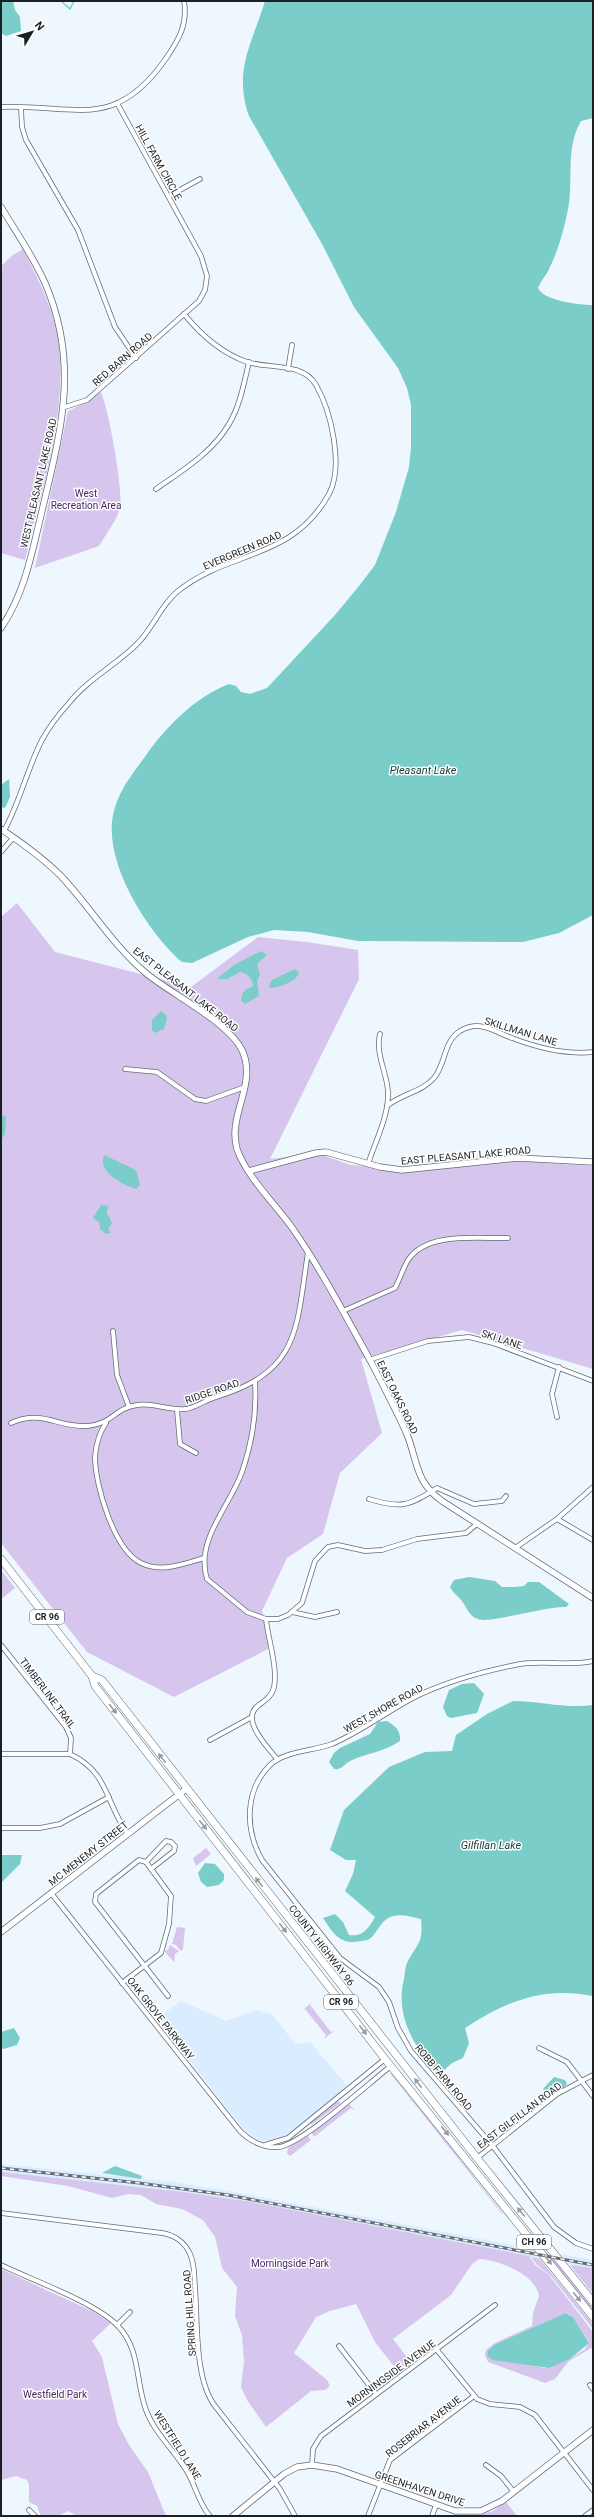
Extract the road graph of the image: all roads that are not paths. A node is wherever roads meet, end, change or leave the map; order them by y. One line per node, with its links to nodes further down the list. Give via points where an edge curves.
1 (184, 1): 2 (street, via 185,24 177,42 146,83)
2 (117, 102): 4 (street, via 98,109 77,112); 6 (street, HILL FARM CIRCLE)
3 (1, 107): 4 (street)
4 (21, 108): 10 (street, via 26,140 78,230 115,326)
5 (200, 179): 6 (street)
6 (169, 196): 8 (street, HILL FARM CIRCLE, via 206,270 202,296)
7 (1, 207): 13 (street, WEST PLEASANT LAKE ROAD, via 37,267 54,307 64,357)
8 (184, 314): 10 (street, RED BARN ROAD); 11 (street, EVERGREEN ROAD, via 207,339)
9 (292, 345): 12 (street)
10 (136, 358): 13 (street, RED BARN ROAD, via 87,400)
11 (249, 362): 12 (street, EVERGREEN ROAD); 14 (street, via 238,403 230,424 222,435 199,459)
12 (288, 369): 16 (street, EVERGREEN ROAD, via 304,373 313,380 329,418 335,447 334,478 324,502 304,526 287,540 202,576 173,595 138,643 83,688 57,718 42,739)
13 (65, 407): 15 (street, WEST PLEASANT LAKE ROAD, via 59,441 24,580 13,609)
14 (156, 489)
15 (1, 628)
16 (2, 830): 17 (street, EAST PLEASANT LAKE ROAD)
17 (14, 838): 18 (street); 22 (street, EAST PLEASANT LAKE ROAD, via 59,874 111,939 134,962 232,1036 241,1049 246,1063)
18 (1, 852)
19 (380, 1034): 23 (street, via 378,1046 386,1082)
20 (593, 1052): 23 (street, SKILLMAN LANE, via 552,1050 489,1028 472,1027 461,1031 452,1039 437,1074 429,1083)
21 (125, 1069): 22 (street, via 157,1072 195,1099 206,1101)
22 (245, 1087): 26 (street, EAST PLEASANT LAKE ROAD, via 236,1116 234,1133 237,1150)
23 (387, 1106): 25 (street)
24 (593, 1162): 25 (street, EAST PLEASANT LAKE ROAD, via 518,1158 402,1170)
25 (368, 1164): 26 (street, EAST PLEASANT LAKE ROAD, via 336,1155 316,1153)
26 (249, 1171): 28 (street, EAST OAKS ROAD)
27 (508, 1238): 29 (street, via 440,1240 418,1249 408,1260 395,1288)
28 (308, 1251): 29 (street, EAST OAKS ROAD); 34 (street, RIDGE ROAD, via 293,1336 277,1363)
29 (343, 1311): 31 (street, EAST OAKS ROAD)
30 (114, 1331): 35 (street, via 117,1375)
31 (369, 1360): 32 (street, SKI LANE, via 428,1341 468,1337 493,1343); 42 (street, EAST OAKS ROAD, via 405,1431 417,1472)
32 (559, 1367): 33 (street, SKI LANE); 37 (street, via 552,1394)
33 (593, 1381)
34 (255, 1382): 36 (street, RIDGE ROAD, via 192,1408); 49 (street, via 254,1426 247,1458 235,1489 207,1543)
35 (129, 1406): 36 (street, RIDGE ROAD, via 151,1404); 38 (street, RIDGE ROAD)
36 (177, 1410): 40 (street, via 180,1444)
37 (557, 1417)
38 (106, 1422): 39 (street, RIDGE ROAD, via 78,1426 35,1417); 49 (street, via 97,1442 96,1465 106,1508 121,1544 141,1563 156,1568)
39 (11, 1423)
40 (196, 1453)
41 (593, 1487): 45 (street)
42 (430, 1492): 43 (street, via 437,1488 468,1503 479,1505 502,1501); 44 (street, via 403,1505 391,1505); 46 (street, EAST OAKS ROAD)
43 (506, 1496)
44 (369, 1499)
45 (557, 1519): 47 (street); 48 (street)
46 (478, 1524): 48 (street, EAST OAKS ROAD); 52 (street, via 466,1533 417,1539 382,1550 365,1551 338,1545 325,1549 315,1561 302,1602)
47 (593, 1540)
48 (515, 1548): 51 (street, EAST OAKS ROAD)
49 (204, 1558): 54 (street, via 205,1572 212,1584 247,1612)
50 (1, 1559): 57 (main road, COUNTY HIGHWAY 96 / CR 96)
51 (593, 1598)
52 (292, 1612): 53 (street, via 315,1617); 54 (street, via 283,1618)
53 (337, 1612)
54 (266, 1619): 58 (street, via 274,1686 270,1696 257,1706)
55 (1, 1645): 61 (street, TIMBERLINE TRAIL, via 66,1727 71,1738)
56 (593, 1661): 62 (street, WEST SHORE ROAD, via 576,1664 522,1663 435,1689 333,1743)
57 (92, 1676): 63 (main road, COUNTY HIGHWAY 96 / CR 96, one-way to 57, via 102,1680); 64 (main road, COUNTY HIGHWAY 96 / CR 96, one-way to 64, via 95,1686)
58 (252, 1718): 59 (street); 62 (street, via 255,1729)
59 (210, 1740)
60 (1, 1754): 61 (street)
61 (70, 1754): 65 (street, via 93,1769 103,1781)
62 (277, 1759): 82 (street, ROBB FARM ROAD, via 260,1778 251,1801 250,1826 258,1852 340,1958 379,1988 389,2002 398,2028 411,2050)
63 (186, 1789): 64 (street, MC MENEMY STREET); 83 (main road, COUNTY HIGHWAY 96 / CR 96, one-way to 63)
64 (179, 1794): 67 (street, MC MENEMY STREET); 76 (main road, COUNTY HIGHWAY 96 / CR 96, one-way to 76)
65 (109, 1797): 66 (street, via 69,1820 55,1825 40,1828); 67 (street, via 117,1817)
66 (1, 1828)
67 (128, 1834): 70 (street, MC MENEMY STREET)
68 (146, 1862): 69 (street); 69 (street, via 166,1841 175,1846 174,1851); 72 (street, via 139,1860 94,1898)
69 (151, 1868): 72 (street, via 168,1891 172,1902 161,1953)
70 (51, 1893): 71 (street, MC MENEMY STREET); 73 (street, OAK GROVE PARKWAY)
71 (1, 1932)
72 (144, 1966): 73 (street); 74 (street)
73 (122, 1983): 81 (street, OAK GROVE PARKWAY, via 240,2131 252,2141)
74 (168, 1996)
75 (539, 2048): 79 (street, via 567,2062)
76 (385, 2059): 77 (main road, COUNTY HIGHWAY 96 / CR 96); 81 (street, via 288,2138)
77 (391, 2066): 81 (street, OAK GROVE PARKWAY, via 305,2134 281,2147); 84 (main road, COUNTY HIGHWAY 96 / CR 96, one-way to 84)
78 (593, 2075): 79 (street, EAST GILFILLAN ROAD)
79 (582, 2080): 80 (street); 82 (street, EAST GILFILLAN ROAD, via 557,2094)
80 (593, 2096)
81 (264, 2145)
82 (492, 2145): 83 (street, EAST GILFILLAN ROAD); 87 (street, ROBB FARM ROAD, via 554,2227 576,2243)
83 (477, 2158): 86 (main road, COUNTY HIGHWAY 96 / CR 96, one-way to 83)
84 (506, 2208): 92 (main road, CH 96, one-way to 92)
85 (1, 2213): 102 (street, SPRING HILL ROAD, via 162,2233 182,2242 193,2263 201,2370 205,2388 213,2404)
86 (549, 2247): 89 (main road, CH 96)
87 (593, 2249)
88 (1, 2265): 93 (street, WESTFIELD LANE, via 94,2309)
89 (593, 2302)
90 (495, 2305): 95 (street, MORNINGSIDE AVENUE)
91 (130, 2312): 93 (street)
92 (593, 2317)
93 (117, 2325): 110 (street, WESTFIELD LANE, via 135,2353 142,2397 151,2422 186,2469)
94 (340, 2346): 96 (street)
95 (437, 2350): 96 (street, MORNINGSIDE AVENUE); 97 (street)
96 (376, 2394): 100 (street, MORNINGSIDE AVENUE, via 319,2438 313,2449)
97 (474, 2396): 99 (street, via 488,2404 515,2405 528,2410 536,2416); 103 (street, ROSEBRIAR AVENUE, via 391,2459)
98 (593, 2430): 99 (street, GREENHAVEN DRIVE)
99 (564, 2453): 104 (street); 105 (street, GREENHAVEN DRIVE)
100 (312, 2465): 102 (street, GREENHAVEN DRIVE, via 292,2469); 103 (street, GREENHAVEN DRIVE, via 334,2468)
101 (486, 2465): 105 (street)
102 (274, 2481): 111 (street, GREENHAVEN DRIVE); 112 (street, SPRING HILL ROAD)
103 (380, 2484): 106 (street, GREENHAVEN DRIVE); 113 (street, ROSEBRIAR AVENUE)
104 (593, 2490)
105 (514, 2492): 106 (street, GREENHAVEN DRIVE, via 494,2506 477,2512 459,2512)
106 (436, 2505): 114 (street)
107 (29, 2510): 109 (street)
108 (593, 2510): 115 (street)
109 (35, 2516)
110 (210, 2516)
111 (233, 2516)
112 (295, 2516)
113 (368, 2516)
114 (432, 2516)
115 (585, 2516)

